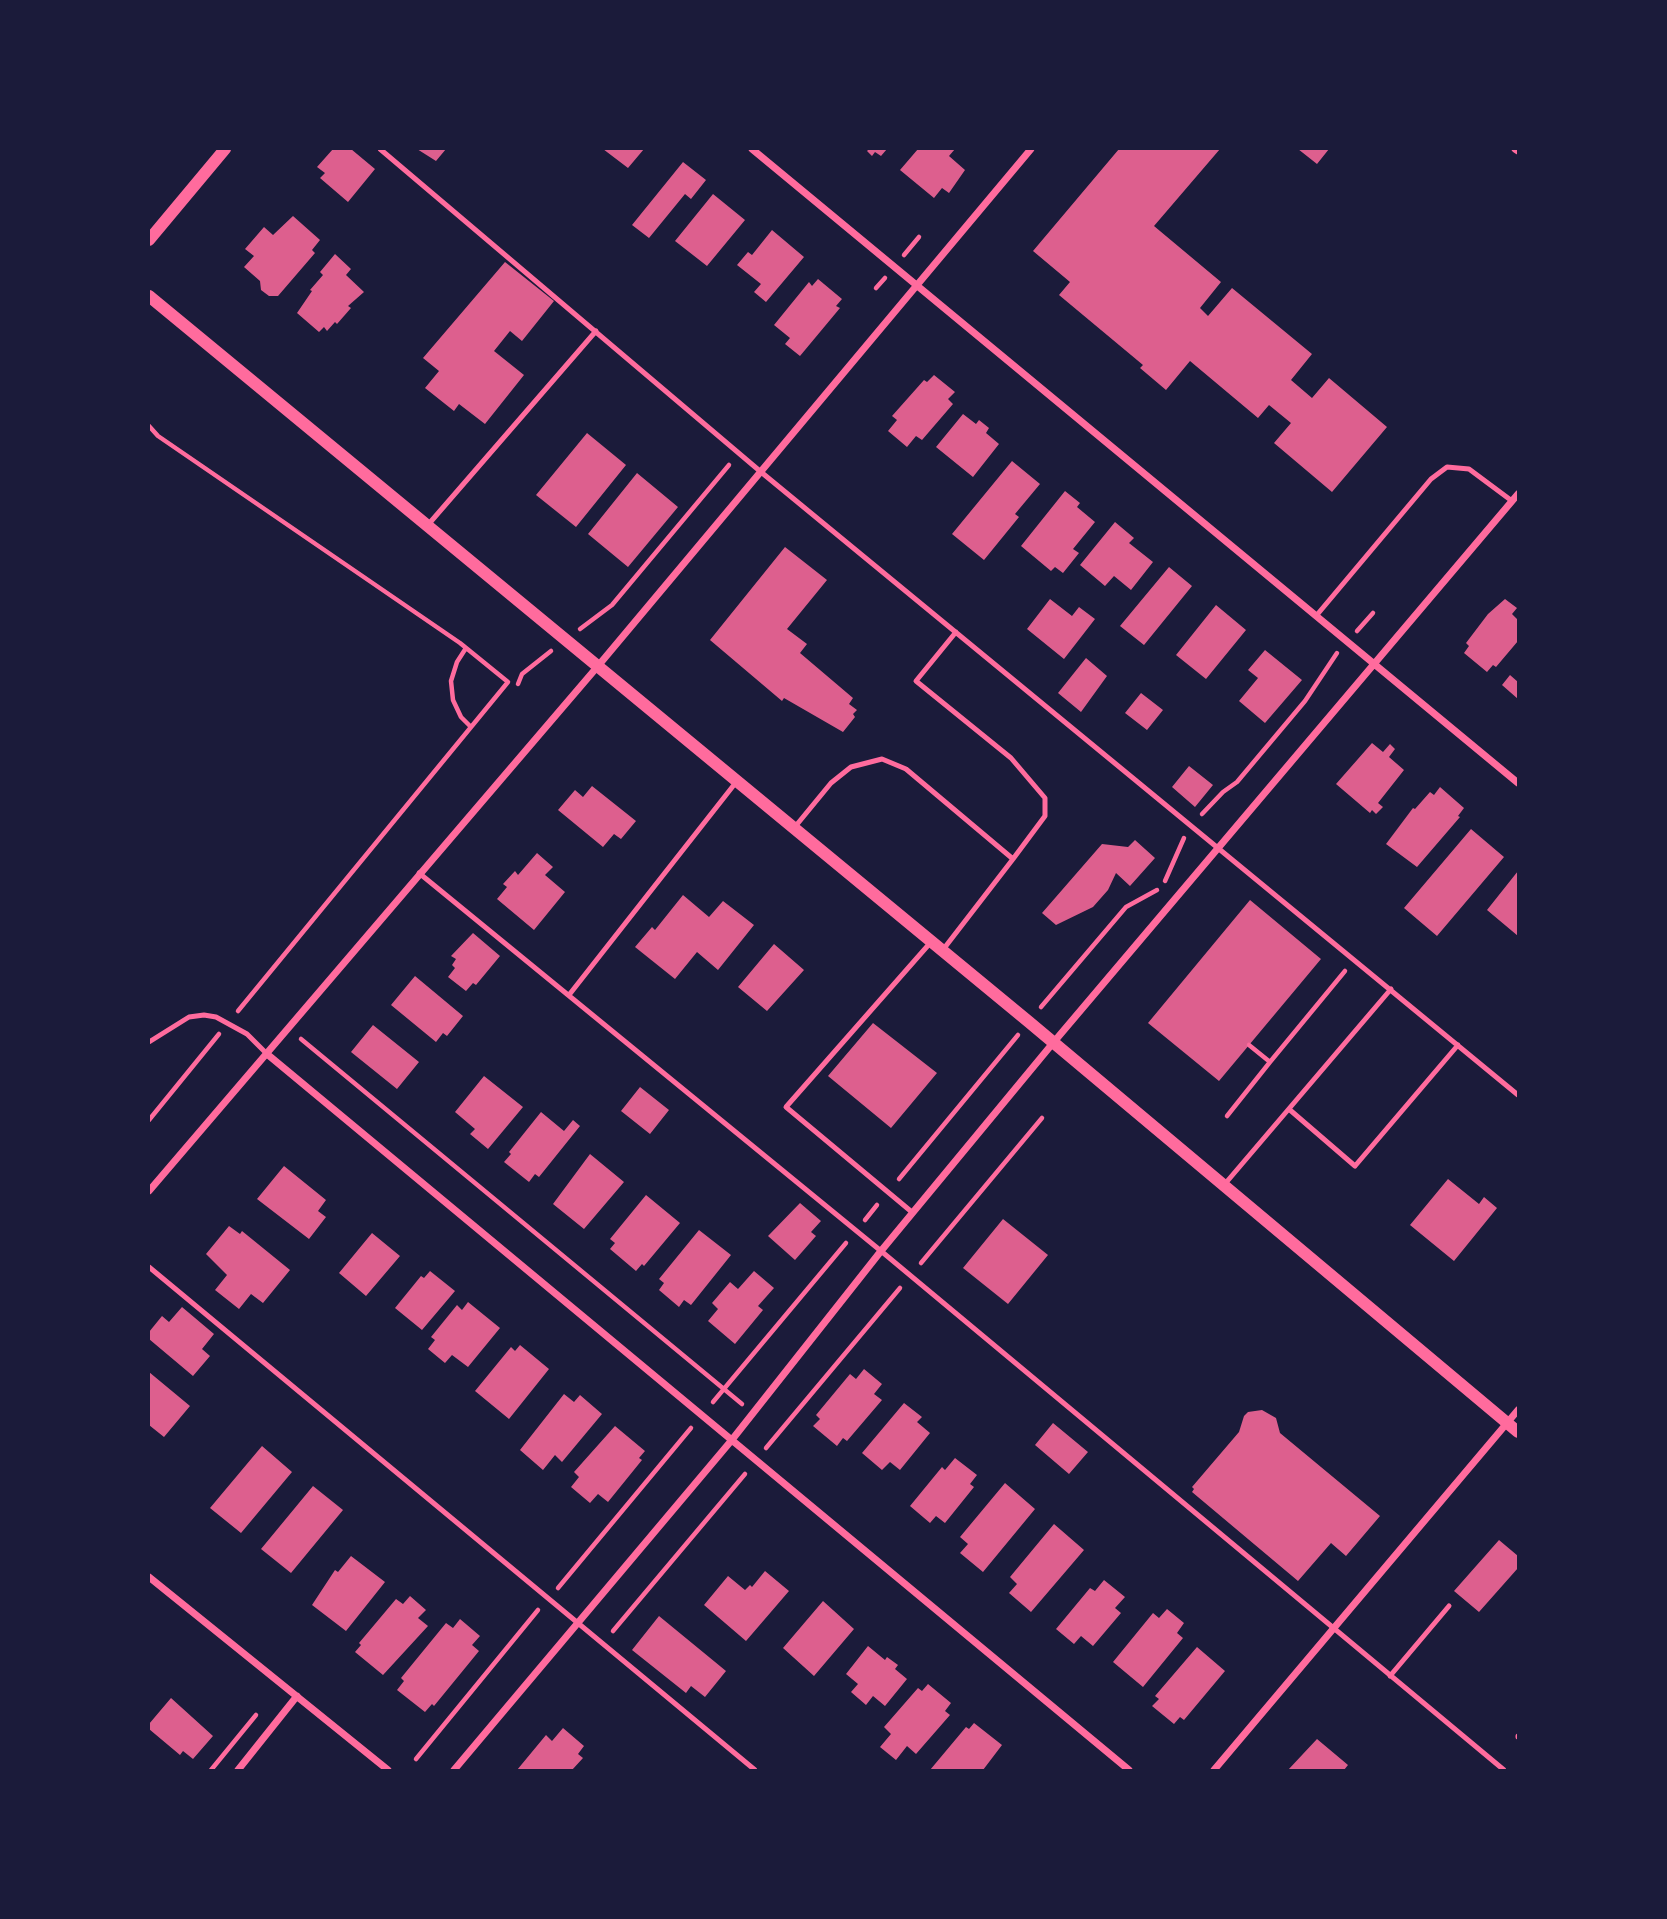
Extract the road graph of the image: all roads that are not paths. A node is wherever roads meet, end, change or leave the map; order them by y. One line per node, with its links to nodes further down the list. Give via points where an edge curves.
1 (225, 149): 5 (street)
2 (380, 149): 8 (lane)
3 (752, 149): 6 (street)
4 (1031, 149): 6 (street)
5 (149, 240)
6 (918, 286): 9 (street); 13 (street)
7 (149, 296): 12 (street)
8 (596, 331): 9 (lane); 12 (lane)
9 (761, 472): 14 (lane); 16 (street)
10 (1518, 494): 11 (street)
11 (1512, 501): 13 (lane, via 1469,469 1447,467 1431,479); 15 (street)
12 (427, 526): 16 (street)
13 (1316, 616): 15 (street)
14 (957, 632): 20 (lane); 21 (lane, via 916,681 1011,758 1045,797 1045,816)
15 (1374, 663): 18 (street); 20 (street)
16 (598, 666): 17 (street); 22 (street)
17 (737, 781): 19 (street); 25 (lane)
18 (1518, 783)
19 (794, 828): 21 (lane, via 842,772 882,759 906,769); 23 (street)
20 (1219, 847): 24 (lane); 27 (street)
21 (1013, 859): 23 (lane)
22 (419, 873): 25 (lane); 29 (street)
23 (937, 946): 27 (street); 34 (lane, via 786,1107)
24 (1391, 989): 28 (lane); 31 (lane)
25 (569, 995): 35 (lane)
26 (149, 1042): 29 (lane, via 188,1017 216,1017 247,1034)
27 (1053, 1043): 32 (street); 34 (street)
28 (1458, 1045): 30 (lane); 31 (lane, via 1355,1166)
29 (267, 1054): 33 (street); 40 (street)
30 (1518, 1095)
31 (1290, 1110): 32 (lane)
32 (1224, 1185): 38 (street)
33 (149, 1191)
34 (913, 1213): 35 (street)
35 (881, 1251): 40 (street); 44 (lane)
36 (149, 1267): 43 (lane)
37 (1518, 1410): 38 (street)
38 (1507, 1423): 39 (street); 44 (street)
39 (1518, 1432)
40 (731, 1441): 43 (street); 51 (street)
41 (149, 1577): 46 (street)
42 (1449, 1606): 45 (lane)
43 (578, 1622): 49 (street); 50 (lane)
44 (1333, 1629): 45 (lane); 52 (street)
45 (1390, 1676): 53 (lane)
46 (297, 1696): 47 (street); 48 (street)
47 (238, 1770)
48 (388, 1770)
49 (454, 1770)
50 (755, 1770)
51 (1129, 1770)
52 (1214, 1770)
53 (1504, 1770)

